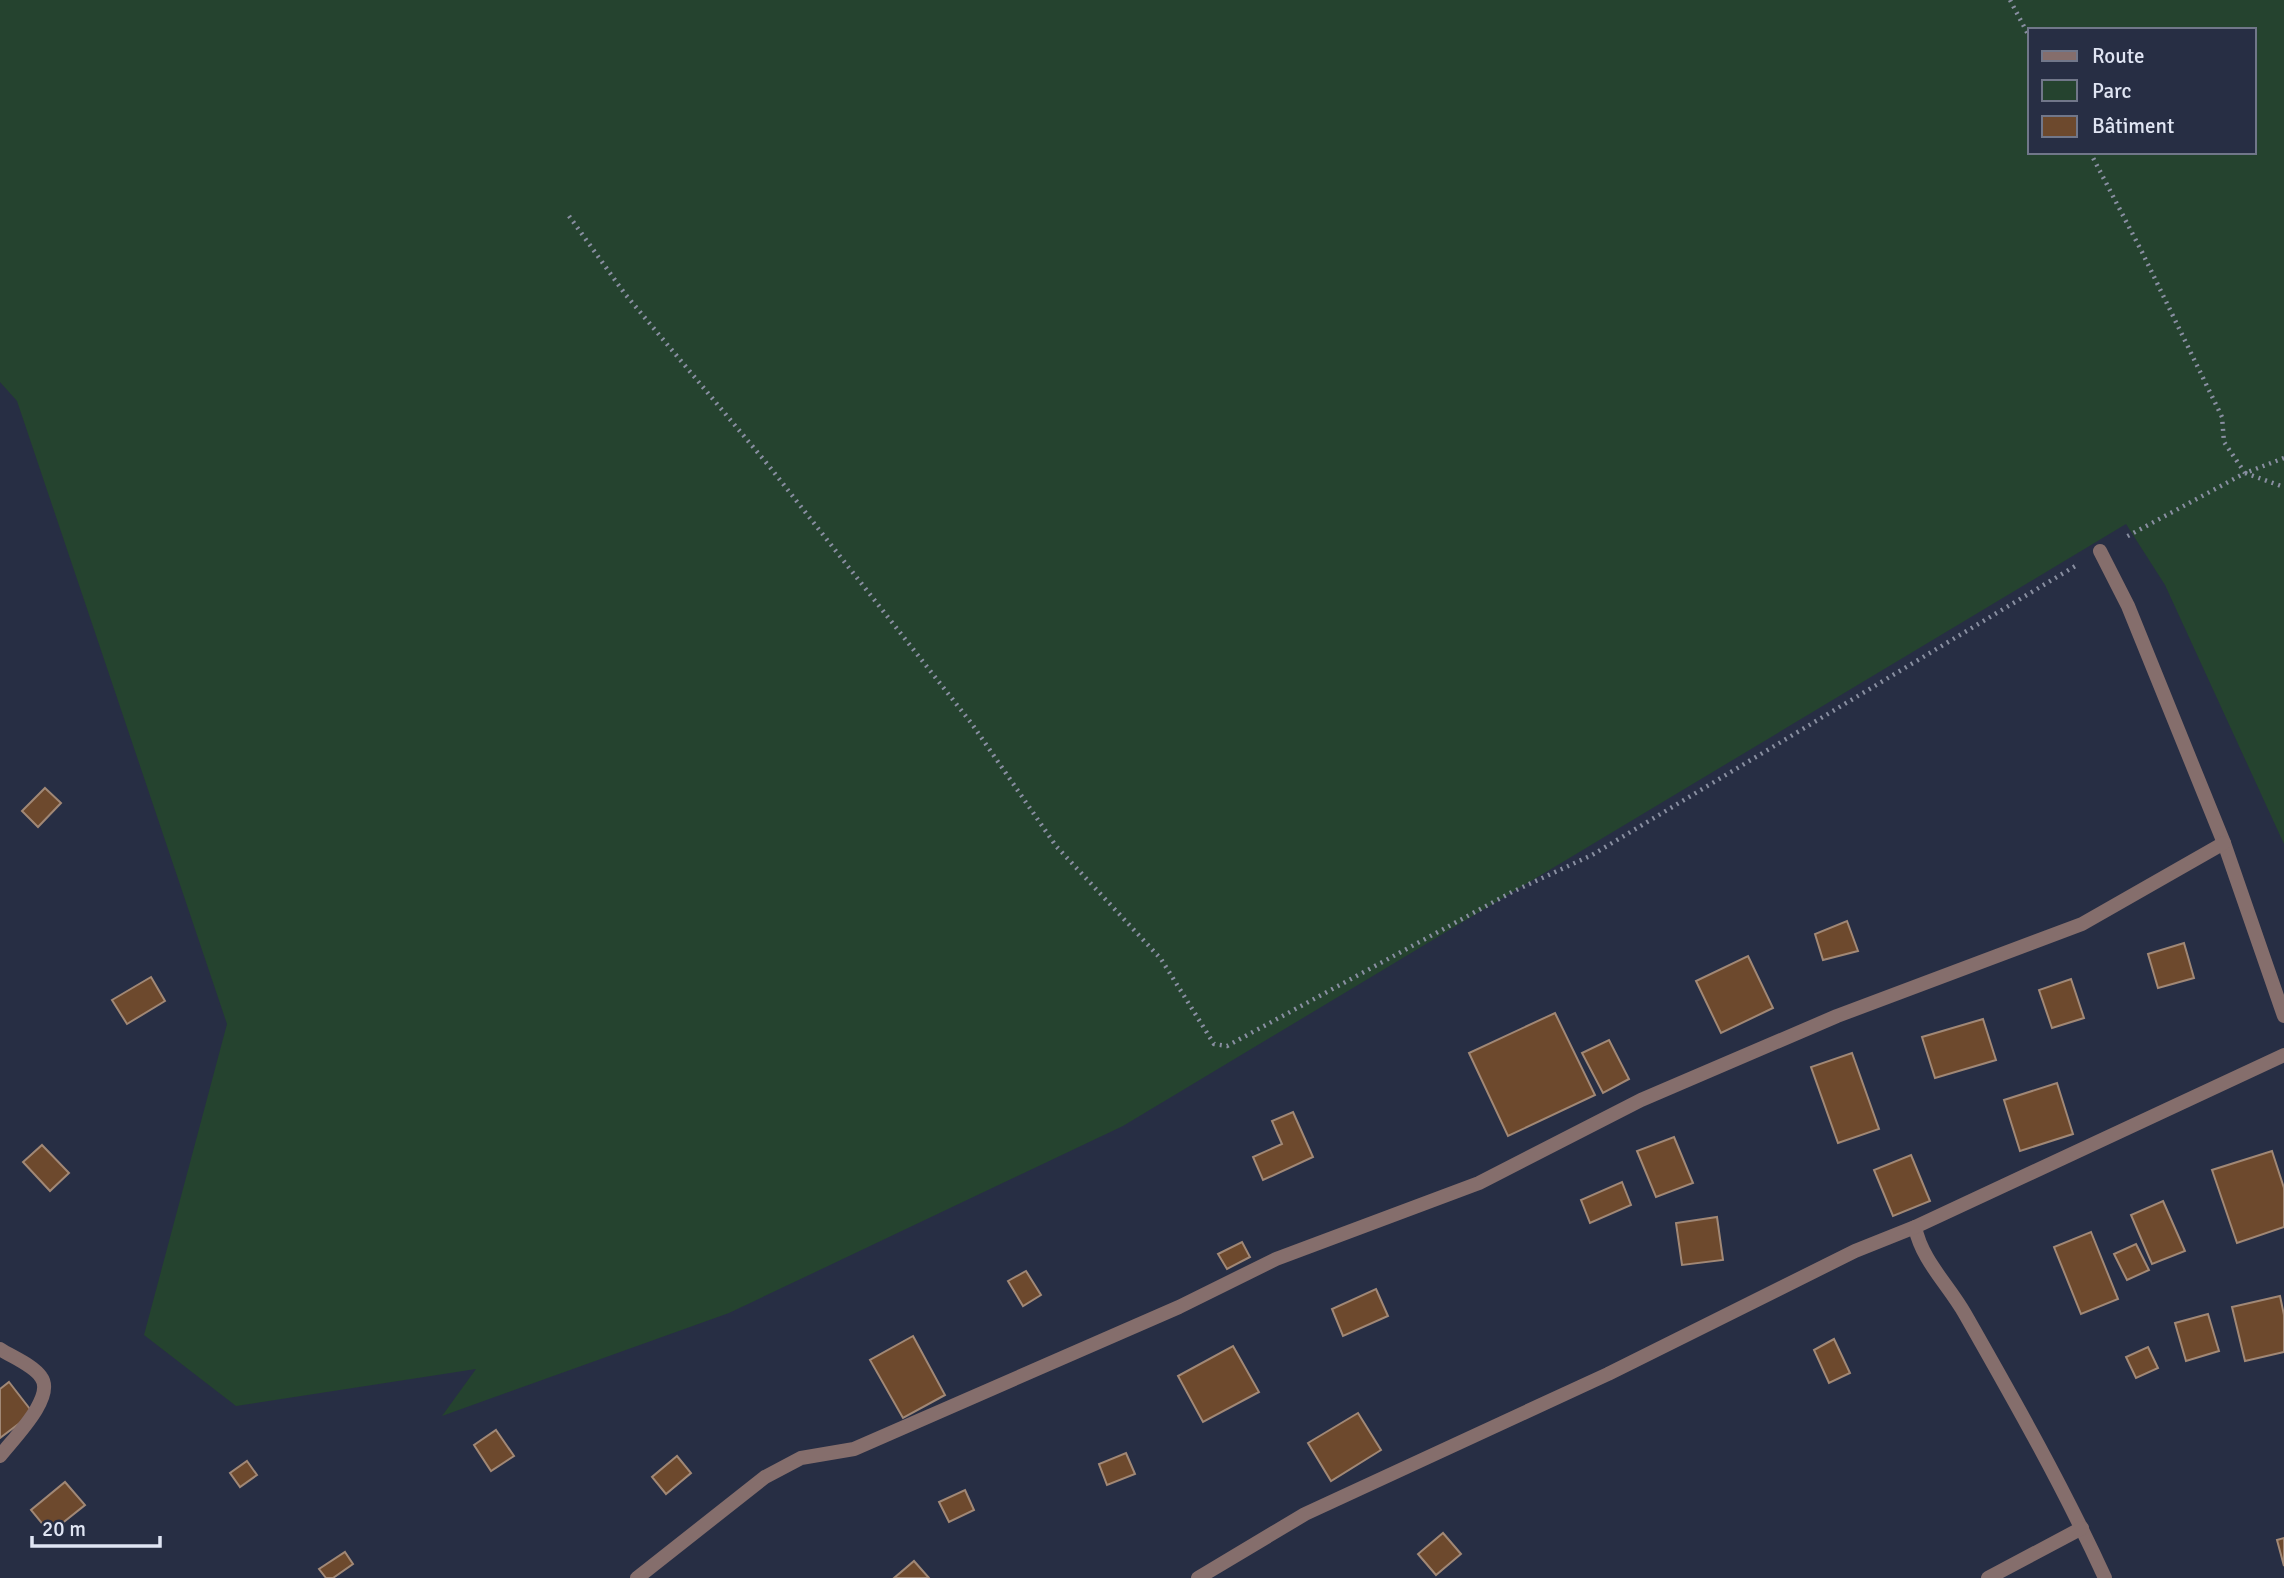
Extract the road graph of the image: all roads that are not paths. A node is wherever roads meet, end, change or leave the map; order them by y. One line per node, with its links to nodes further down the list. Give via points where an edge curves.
1 (2100, 551): 2 (street, via 2128,606)
2 (2224, 843): 3 (street); 9 (street, via 2082,924 1837,1016 1641,1100 1479,1183 1276,1259 1180,1307 854,1449 801,1458 765,1477)
3 (2284, 1016)
4 (2284, 1055): 5 (street)
5 (1915, 1227): 8 (street, via 1923,1255 1963,1311); 10 (street, via 1855,1251 1608,1374 1305,1514)
6 (0, 1349): 7 (street, via 40,1376 46,1386 43,1400)
7 (0, 1455)
8 (2082, 1528): 11 (street); 12 (street)
9 (637, 1578)
10 (1198, 1578)
11 (1988, 1578)
12 (2105, 1578)

